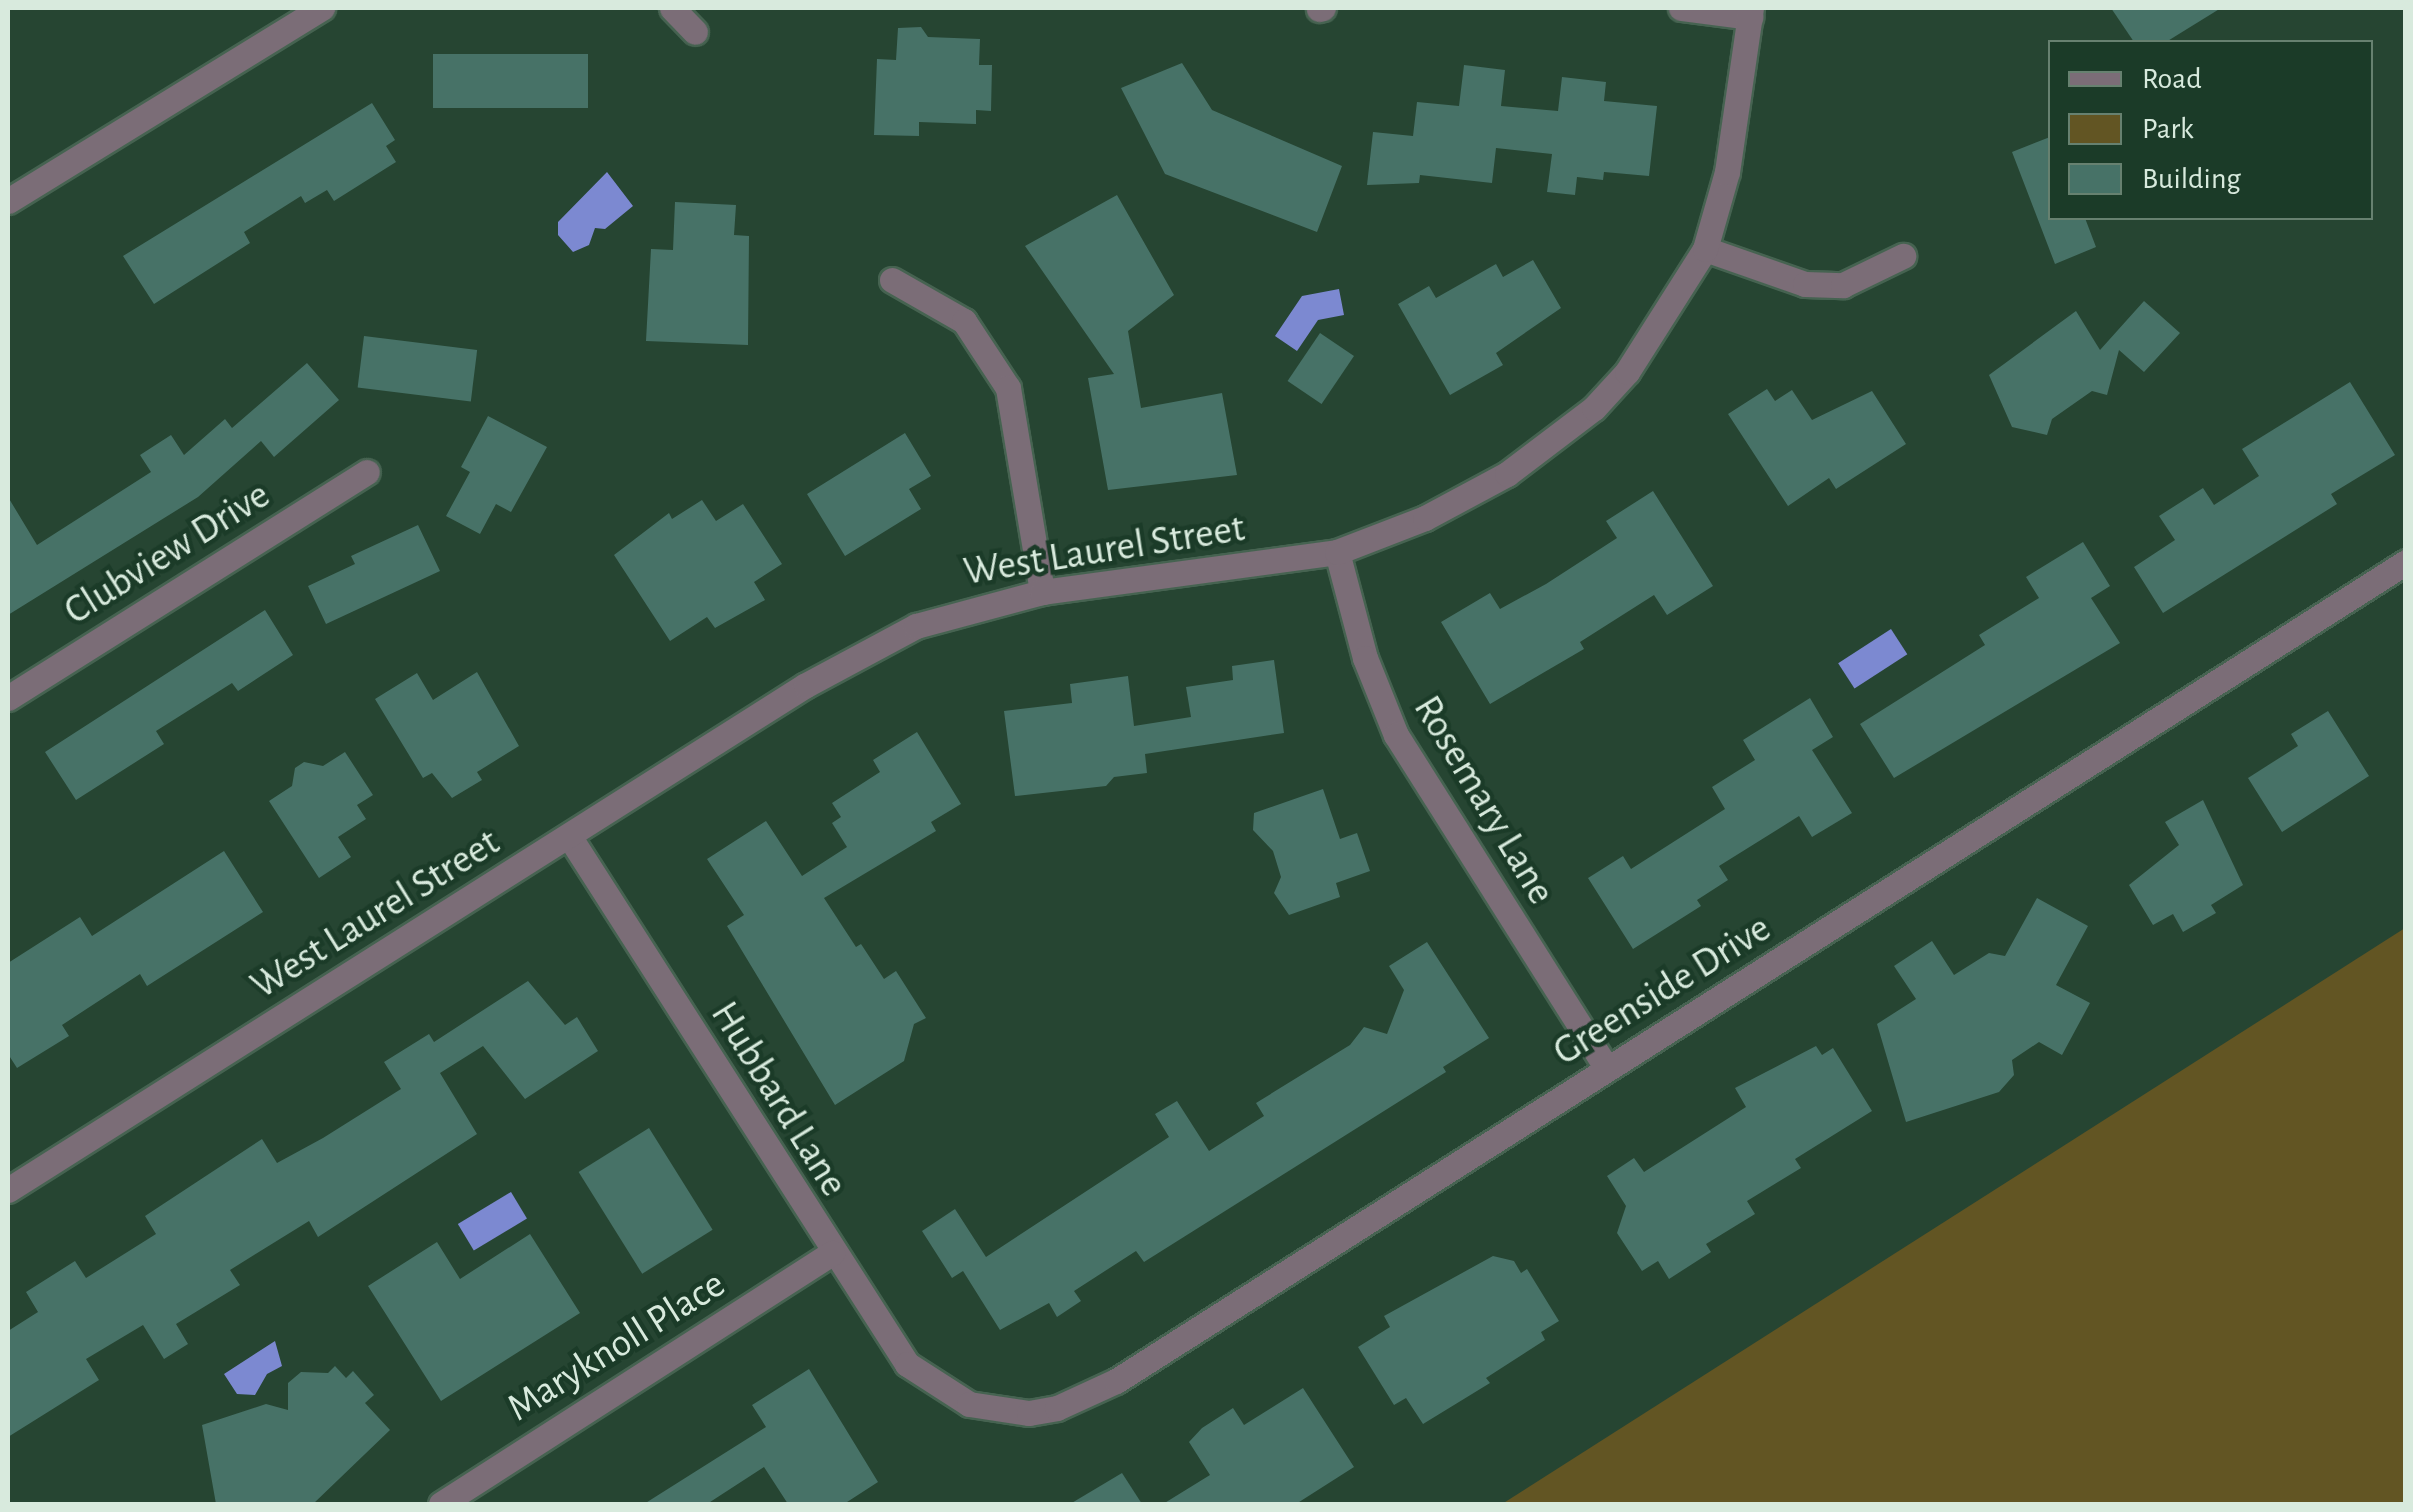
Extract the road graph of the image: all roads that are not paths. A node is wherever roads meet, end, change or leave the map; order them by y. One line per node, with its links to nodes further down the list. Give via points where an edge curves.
1 (322, 8): 6 (street)
2 (672, 8): 5 (street)
3 (1681, 8): 4 (street)
4 (1750, 12): 7 (street, West Laurel Street, via 1728,172)
5 (695, 32)
6 (8, 201)
7 (1705, 249): 8 (street, via 1805,284 1843,285); 11 (street, West Laurel Street, via 1627,372 1552,443 1468,497)
8 (1903, 256)
9 (892, 280): 13 (street, via 964,321 1008,388)
10 (367, 472): 14 (street, Clubview Drive)
11 (1337, 552): 13 (street, West Laurel Street); 16 (street, Rosemary Lane, via 1374,685 1396,735)
12 (2406, 562): 16 (street, Greenside Drive)
13 (1042, 592): 15 (street, West Laurel Street, via 971,607 860,653)
14 (8, 698)
15 (569, 836): 17 (street, West Laurel Street); 18 (street, Hubbard Lane)
16 (1607, 1069): 19 (street, Greenside Drive, via 1088,1397 1029,1412 969,1404)
17 (8, 1190)
18 (832, 1253): 19 (street, Hubbard Lane, via 907,1364); 20 (street, Maryknoll Place)
19 (940, 1390)
20 (440, 1504)

